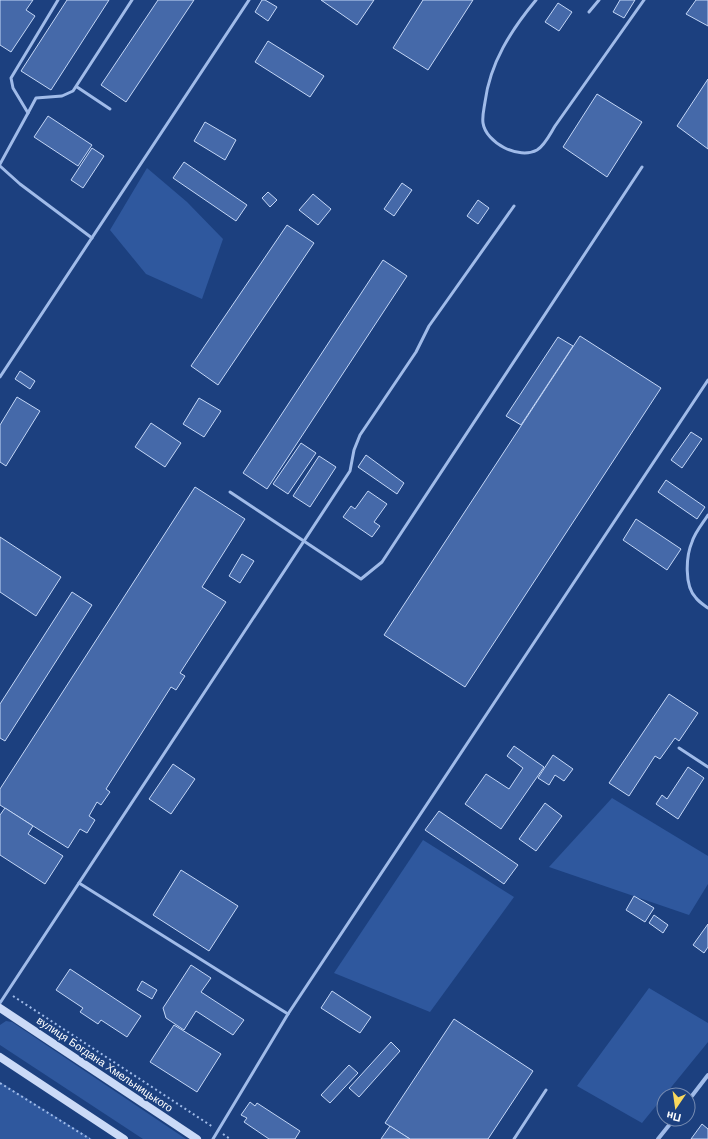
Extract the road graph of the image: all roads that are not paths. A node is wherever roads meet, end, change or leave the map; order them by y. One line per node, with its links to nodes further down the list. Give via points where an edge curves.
1 (58, 0): 10 (lane, via 11,78 13,88)
2 (132, 0): 8 (lane)
3 (249, 0): 14 (lane)
4 (536, 0): 6 (lane, via 506,42 495,64 483,115 483,124 489,136 500,146 526,152 536,150 544,144)
5 (599, 0): 7 (lane)
6 (644, 0)
7 (589, 12)
8 (77, 87): 9 (lane); 10 (lane, via 68,94 36,98)
9 (110, 109)
10 (28, 113): 11 (lane)
11 (0, 165): 14 (lane, via 20,184)
12 (642, 167): 19 (lane, via 382,562 361,578)
13 (514, 206): 19 (lane, via 430,326 416,352 360,435 350,471)
14 (92, 238): 15 (lane)
15 (0, 377)
16 (708, 380): 26 (lane)
17 (230, 492): 19 (lane)
18 (708, 515): 20 (lane, via 692,540 687,572 690,589 695,598)
19 (304, 541): 23 (lane)
20 (708, 608)
21 (679, 748): 22 (lane)
22 (708, 767)
23 (79, 883): 24 (lane); 26 (lane)
24 (0, 1003)
25 (0, 1008): 33 (street, вулиця Богдана Хмельницького)
26 (288, 1014): 34 (lane)
27 (0, 1058): 32 (street)
28 (708, 1075): 30 (street)
29 (546, 1090): 35 (lane)
30 (696, 1091)
31 (668, 1127): 36 (street)
32 (124, 1139)
33 (197, 1139)
34 (213, 1139)
35 (514, 1139)
36 (658, 1139)

